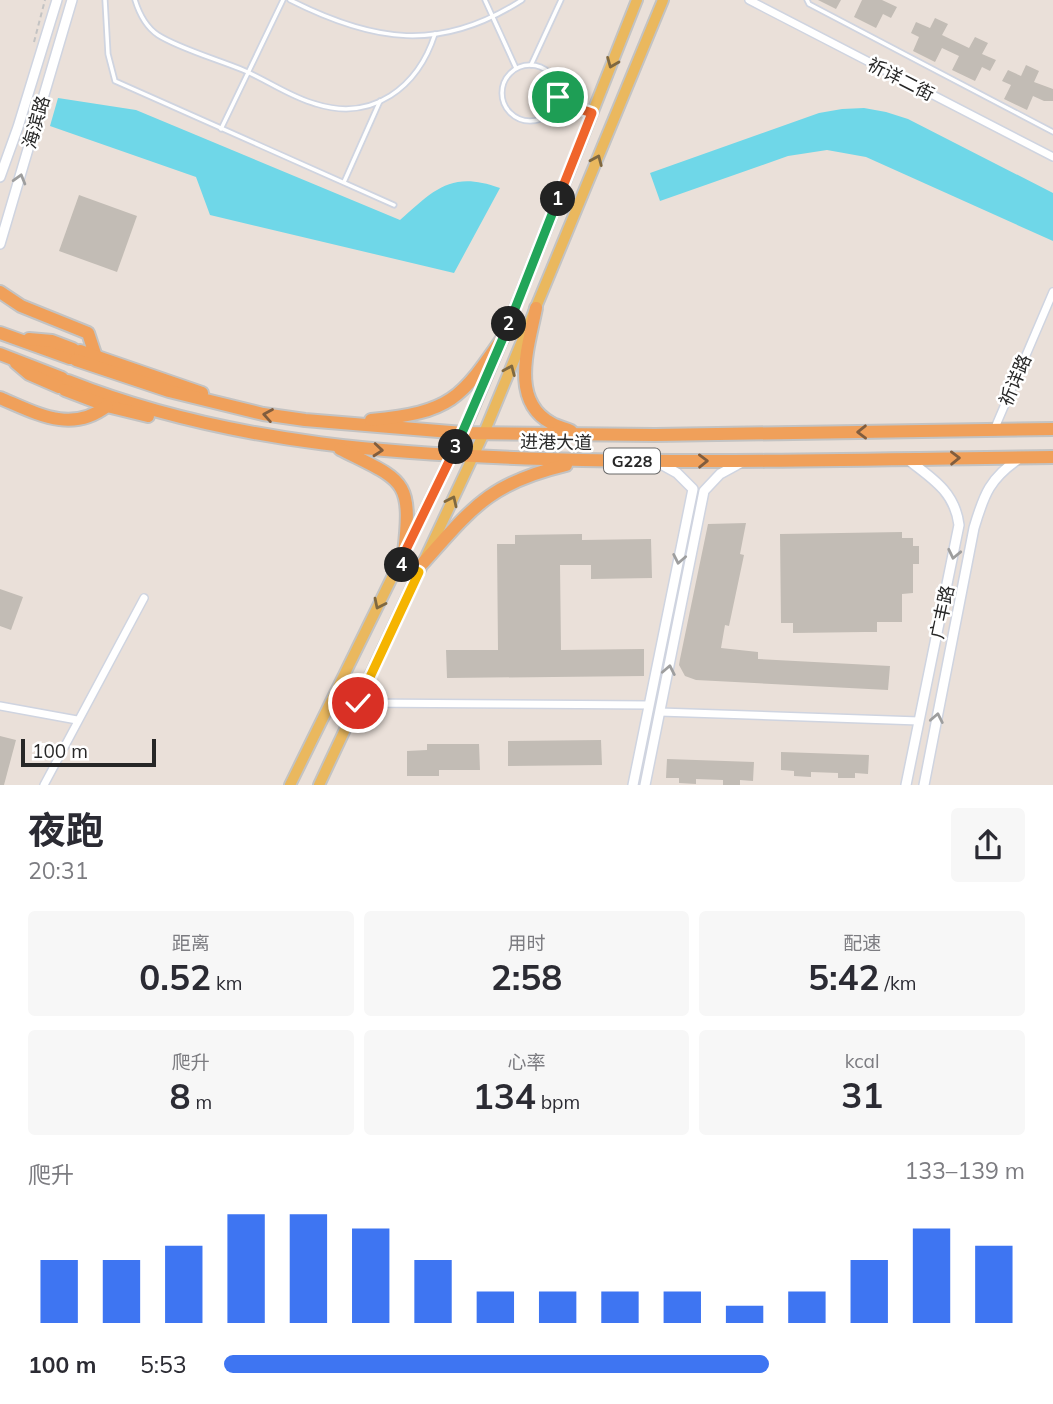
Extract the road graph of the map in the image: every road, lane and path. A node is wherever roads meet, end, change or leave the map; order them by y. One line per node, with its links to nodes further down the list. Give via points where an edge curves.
1 (57, 0): 25 (street, 海滨路)
2 (72, 0): 28 (street, 海滨路, one-way to 2)
3 (105, 0): 22 (lane, via 108,54 115,81)
4 (135, 0): 18 (lane, via 143,18 160,36)
5 (283, 0): 18 (lane)
6 (290, 0): 15 (lane, via 352,28 382,34)
7 (485, 0): 14 (lane)
8 (522, 0): 14 (lane)
9 (561, 0): 16 (lane)
10 (637, 0): 21 (main road, one-way to 21)
11 (663, 0): 31 (main road, one-way to 11)
12 (749, 0): 24 (street, 祈详二街)
13 (807, 0): 23 (lane)
14 (493, 17): 15 (lane); 17 (lane)
15 (435, 34): 19 (lane, via 419,70)
16 (531, 65): 17 (lane); 20 (lane, via 555,79)
17 (516, 69): 20 (lane, via 502,92 514,116 542,118)
18 (248, 72): 19 (lane, via 330,108); 22 (lane)
19 (380, 101): 26 (lane)
20 (557, 101): 21 (lane)
21 (592, 113): 33 (main road)
22 (221, 129): 26 (lane)
23 (1053, 132)
24 (1053, 158)
25 (0, 177)
26 (344, 183): 27 (lane)
27 (394, 205)
28 (0, 244)
29 (0, 292): 36 (highway, via 88,333)
30 (1053, 292): 45 (street, 祈详路)
31 (536, 308): 47 (main road, one-way to 31); 48 (highway, via 525,383 529,401 551,423)
32 (6, 335): 34 (highway, via 52,341)
33 (504, 336): 42 (highway, via 480,372 446,404 407,417); 46 (main road)
34 (75, 354): 36 (highway); 40 (highway, 进港大道 / G228, via 169,391)
35 (4, 355): 37 (highway, via 29,374)
36 (96, 356): 40 (highway, via 195,389)
37 (64, 384): 39 (highway); 43 (highway, 进港大道 / G228)
38 (0, 398): 39 (highway, via 65,421 85,419)
39 (107, 406): 43 (highway, via 166,421)
40 (224, 406): 41 (highway, 进港大道 / G228, one-way to 40)
41 (300, 420): 42 (highway, 进港大道 / G228); 49 (highway, via 296,433)
42 (337, 423): 46 (highway, 进港大道 / G228)
43 (214, 426): 49 (highway, 进港大道 / G228)
44 (1053, 429): 45 (highway, 进港大道 / G228)
45 (994, 430): 48 (highway, 进港大道 / G228, one-way to 48)
46 (463, 433): 47 (highway, 进港大道 / G228); 51 (main road)
47 (484, 433): 48 (highway, 进港大道 / G228); 54 (main road)
48 (581, 435)
49 (284, 438): 50 (highway, 进港大道 / G228)
50 (334, 446): 51 (highway, 进港大道 / G228, one-way to 51); 59 (highway, via 385,472 400,486 407,506)
51 (452, 457): 54 (highway, 进港大道 / G228); 59 (main road)
52 (1022, 457): 53 (highway, 进港大道 / G228); 55 (highway, 进港大道 / G228, one-way to 52); 74 (street, 广丰路, one-way to 52, via 982,500 993,480)
53 (1053, 457)
54 (472, 458): 56 (highway, 进港大道 / G228); 60 (main road, one-way to 54)
55 (907, 459): 57 (highway, 进港大道 / G228); 67 (street, 广丰路, one-way to 67, via 952,498 959,525)
56 (585, 460): 58 (highway, 进港大道 / G228); 60 (highway, via 533,472 494,492 476,505)
57 (743, 461): 58 (highway, 进港大道 / G228, one-way to 57); 65 (street, one-way to 57, via 704,491 720,474)
58 (657, 462): 63 (street, one-way to 63, via 677,472 693,489)
59 (402, 559): 60 (main road); 69 (main road, one-way to 69)
60 (421, 568): 62 (main road)
61 (144, 598): 66 (street)
62 (358, 703): 63 (street); 70 (main road)
63 (649, 705): 71 (street)
64 (0, 706): 66 (street)
65 (660, 712): 67 (street); 72 (street)
66 (77, 720): 68 (street)
67 (919, 721): 73 (street, 广丰路)
68 (44, 785)
69 (290, 785)
70 (319, 785)
71 (633, 785)
72 (645, 785)
73 (906, 785)
74 (924, 785)

